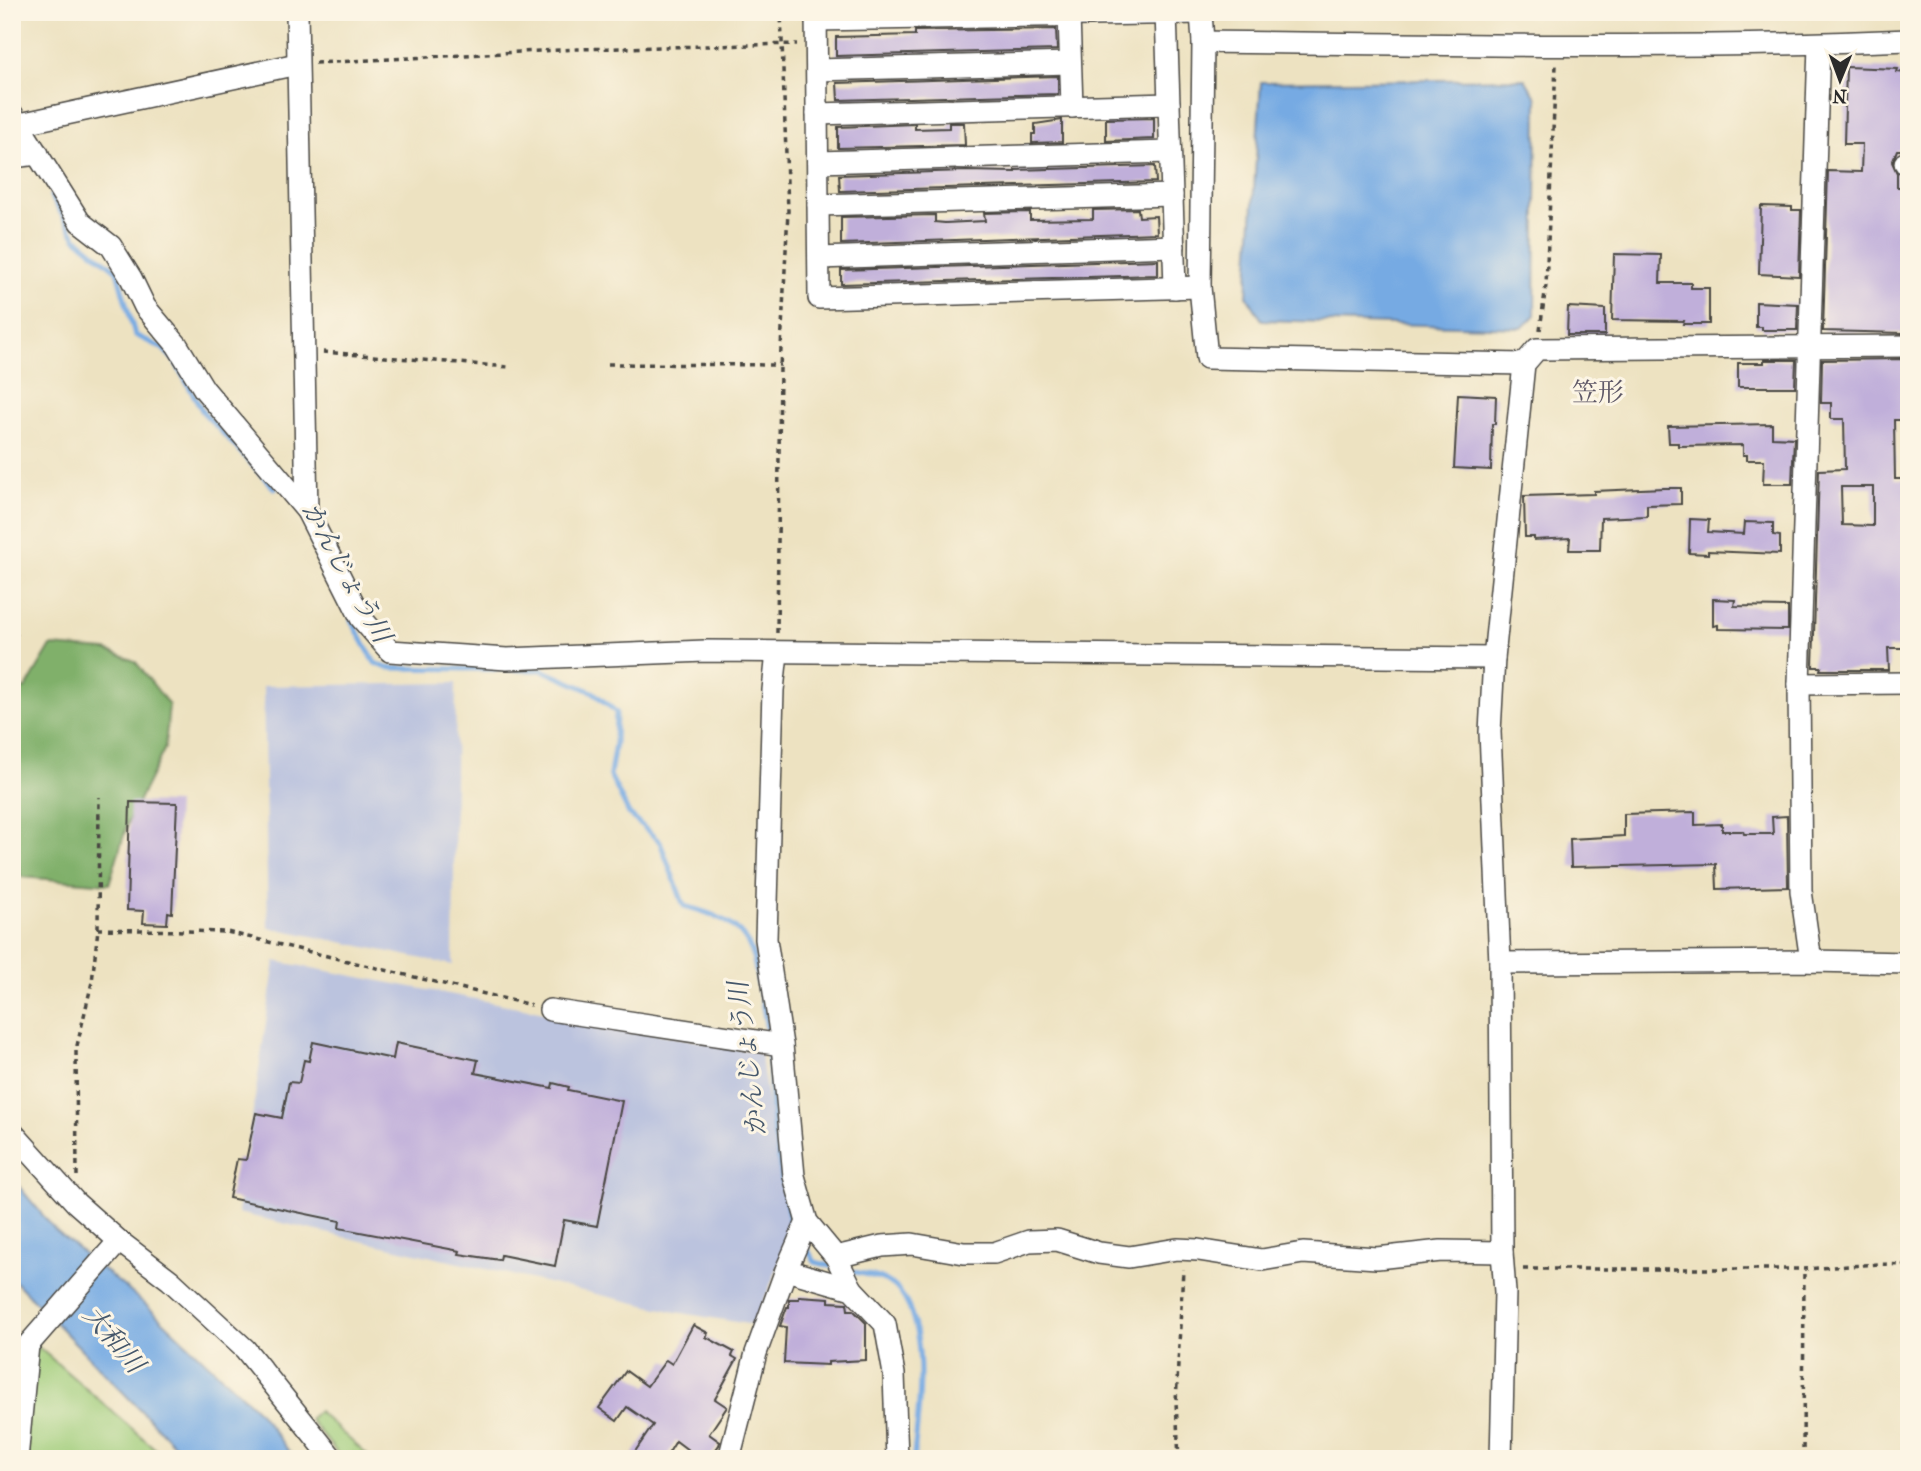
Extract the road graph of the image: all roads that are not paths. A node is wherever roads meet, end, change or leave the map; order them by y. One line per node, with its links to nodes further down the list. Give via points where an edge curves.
1 (297, 12): 10 (street)
2 (1166, 13): 3 (street); 4 (street); 12 (street)
3 (1201, 13): 7 (street)
4 (1069, 15): 5 (street); 9 (street)
5 (816, 16): 11 (street)
6 (1909, 40): 8 (street)
7 (1203, 42): 8 (street); 24 (street)
8 (1819, 44): 27 (street)
9 (1070, 63): 11 (street); 13 (street)
10 (297, 64): 15 (street); 29 (street)
11 (817, 70): 14 (street)
12 (1169, 104): 13 (street); 16 (street)
13 (1072, 107): 14 (street)
14 (817, 114): 19 (street)
15 (16, 119): 17 (street)
16 (1170, 152): 19 (street); 20 (street)
17 (38, 154): 18 (street); 29 (street, via 80,222 111,246 145,307 177,345 204,389)
18 (12, 157)
19 (818, 162): 21 (street)
20 (1172, 195): 21 (street); 22 (street)
21 (818, 205): 23 (street)
22 (1174, 246): 23 (street); 25 (street)
23 (818, 258): 25 (street, via 819,298)
24 (1200, 287): 25 (street); 28 (street, via 1206,358)
25 (1175, 288)
26 (1909, 346): 27 (street)
27 (1808, 347): 28 (street); 33 (street)
28 (1531, 356): 31 (street)
29 (307, 511): 30 (street, via 361,618 390,651 507,659 705,650)
30 (777, 653): 31 (street); 38 (street, via 766,939)
31 (1494, 658): 35 (street, via 1490,733)
32 (1909, 683): 33 (street)
33 (1800, 684): 34 (street, via 1801,891)
34 (1811, 961): 35 (street); 36 (street)
35 (1500, 963): 43 (street)
36 (1909, 963)
37 (550, 1010): 38 (street)
38 (782, 1045): 40 (street, via 794,1176)
39 (12, 1132): 41 (street)
40 (807, 1222): 42 (street); 44 (street)
41 (116, 1244): 46 (street, via 28,1345); 47 (street, via 170,1280 245,1349)
42 (836, 1257): 43 (street, via 912,1244 994,1253 1029,1241 1057,1240 1129,1257 1184,1249 1262,1260 1303,1253 1377,1258 1441,1251); 45 (street)
43 (1503, 1261): 50 (street)
44 (786, 1270): 45 (street); 48 (street, via 756,1353)
45 (852, 1289): 49 (street, via 884,1324 894,1374)
46 (17, 1459)
47 (333, 1459)
48 (729, 1459)
49 (897, 1459)
50 (1501, 1459)

